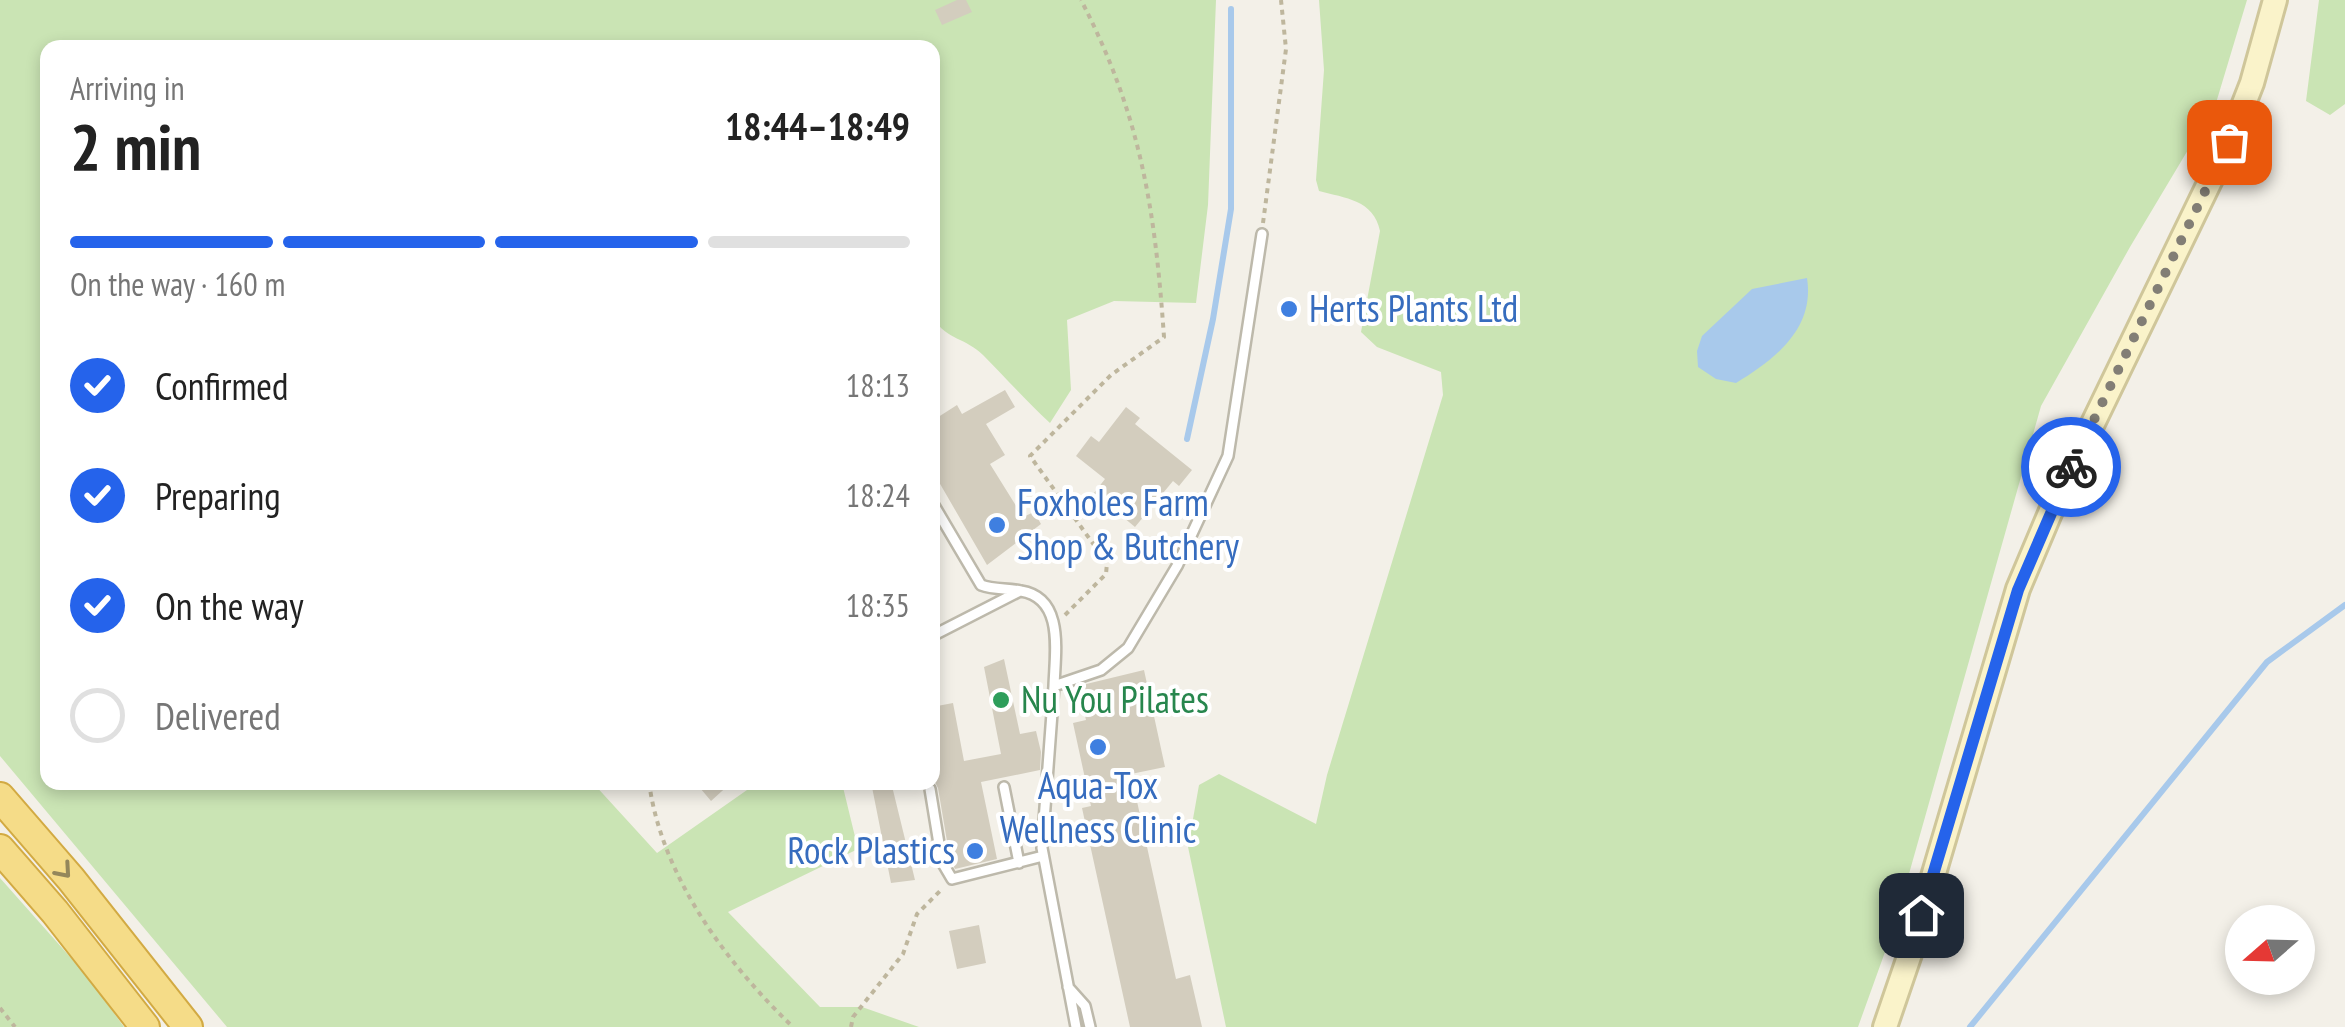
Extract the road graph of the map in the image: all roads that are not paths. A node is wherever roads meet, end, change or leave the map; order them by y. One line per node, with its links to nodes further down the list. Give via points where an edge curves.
1 (2275, 0): 18 (main road, via 2229,142 2018,590)
2 (1262, 234): 6 (lane, via 1228,456 1177,566 1128,648 1101,670)
3 (940, 516): 4 (lane, via 980,585)
4 (1021, 590): 5 (lane); 6 (lane, via 1050,610)
5 (940, 632)
6 (1054, 686): 11 (lane)
7 (1004, 787): 12 (lane)
8 (930, 790): 12 (lane, via 946,874)
9 (0, 797): 15 (highway, one-way to 15)
10 (0, 849): 14 (highway)
11 (1043, 856): 12 (lane); 13 (lane)
12 (1019, 863)
13 (1065, 983): 16 (lane); 17 (lane, via 1085,1006)
14 (145, 1027)
15 (188, 1027)
16 (1076, 1027)
17 (1090, 1027)
18 (1885, 1027)

